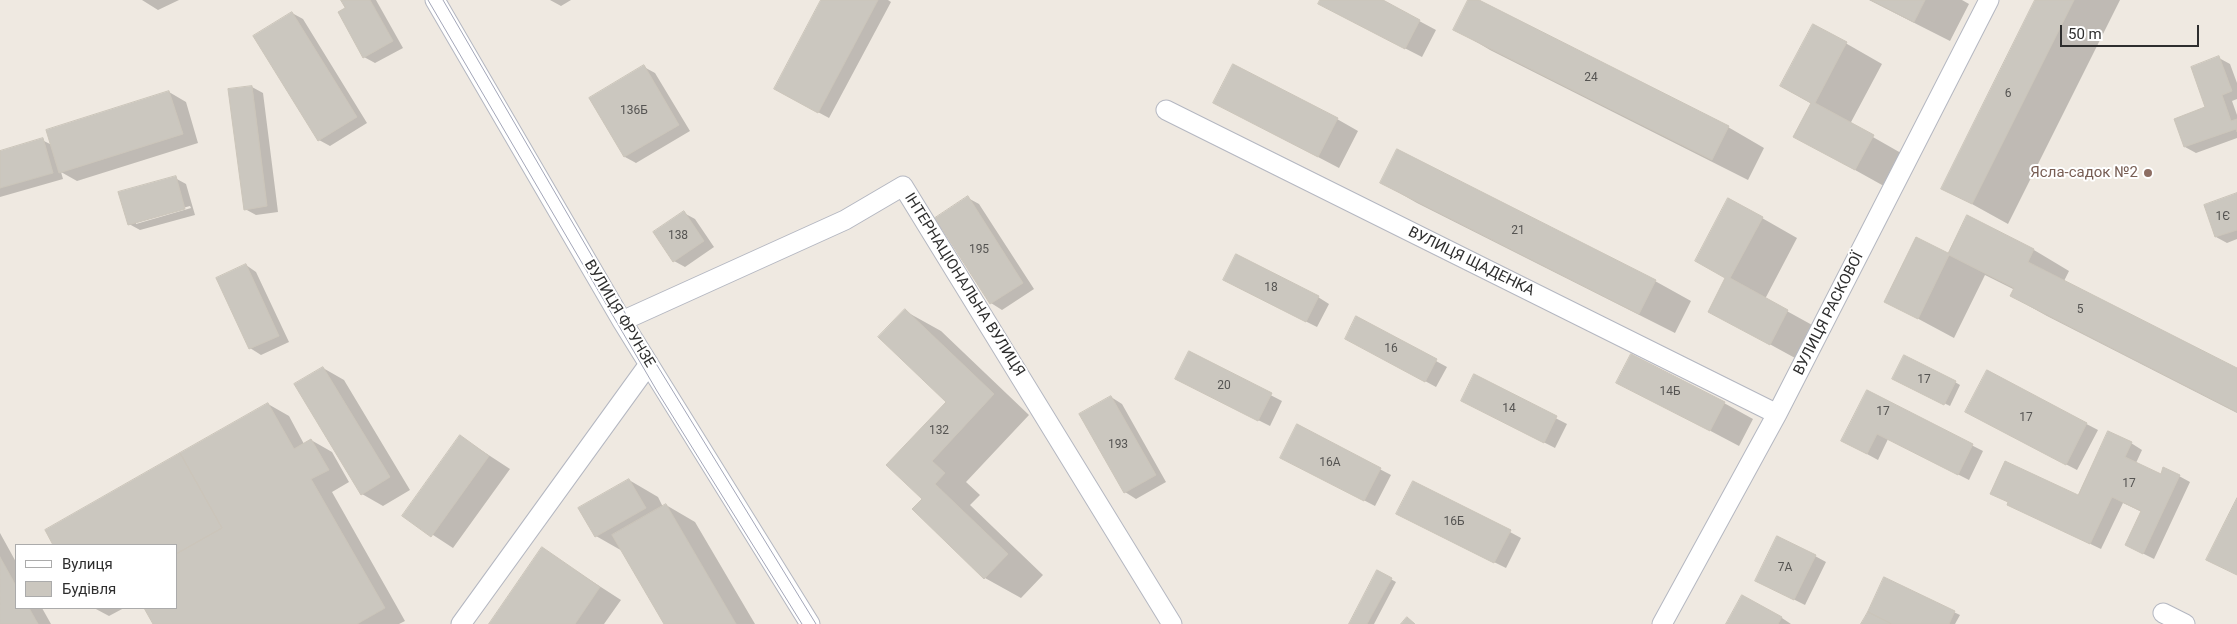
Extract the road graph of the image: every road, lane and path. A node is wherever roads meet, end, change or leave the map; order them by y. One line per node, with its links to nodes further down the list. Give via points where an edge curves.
1 (435, 0): 4 (street, ВУЛИЦЯ ФРУНЗЕ)
2 (1989, 0): 6 (street, ВУЛИЦЯ РАСКОВОЇ)
3 (1166, 110): 6 (street, ВУЛИЦЯ ЩАДЕНКА)
4 (622, 321): 5 (street, ВУЛИЦЯ ФРУНЗЕ); 10 (street, ІНТЕРНАЦІОНАЛЬНА ВУЛИЦЯ, via 845,220 903,186)
5 (649, 364): 8 (street); 9 (street, ВУЛИЦЯ ФРУНЗЕ)
6 (1777, 414): 11 (street, ВУЛИЦЯ РАСКОВОЇ)
7 (2163, 613): 12 (street)
8 (461, 624)
9 (810, 624)
10 (1172, 624)
11 (1662, 624)
12 (2185, 624)

